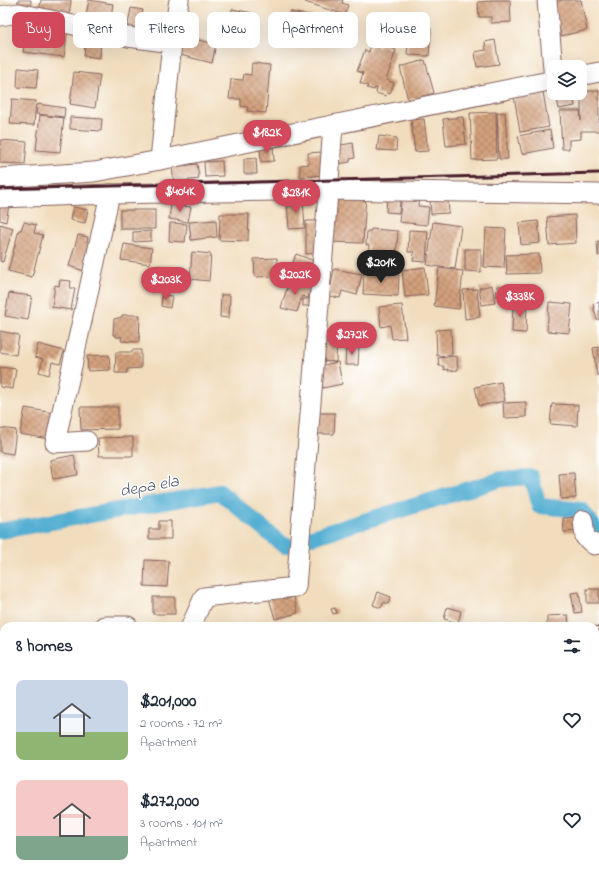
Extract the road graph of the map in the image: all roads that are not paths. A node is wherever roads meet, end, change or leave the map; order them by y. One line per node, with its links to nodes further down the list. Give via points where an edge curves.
1 (179, 0): 3 (street)
2 (547, 0): 7 (street)
3 (177, 12)
4 (0, 16): 5 (street, via 19,13)
5 (135, 38)
6 (171, 48): 12 (street)
7 (552, 60)
8 (599, 72): 9 (street)
9 (587, 75)
10 (547, 81): 11 (street)
11 (333, 125): 12 (street); 14 (street)
12 (160, 160): 13 (street, via 94,172)
13 (0, 178)
14 (328, 190): 15 (street); 16 (street); 21 (street, via 296,587 204,597)
15 (110, 194): 17 (street); 18 (street, via 54,443)
16 (599, 194)
17 (0, 198)
18 (87, 441)
19 (583, 520): 20 (street, via 585,537 594,545)
20 (599, 544)
21 (193, 622)

